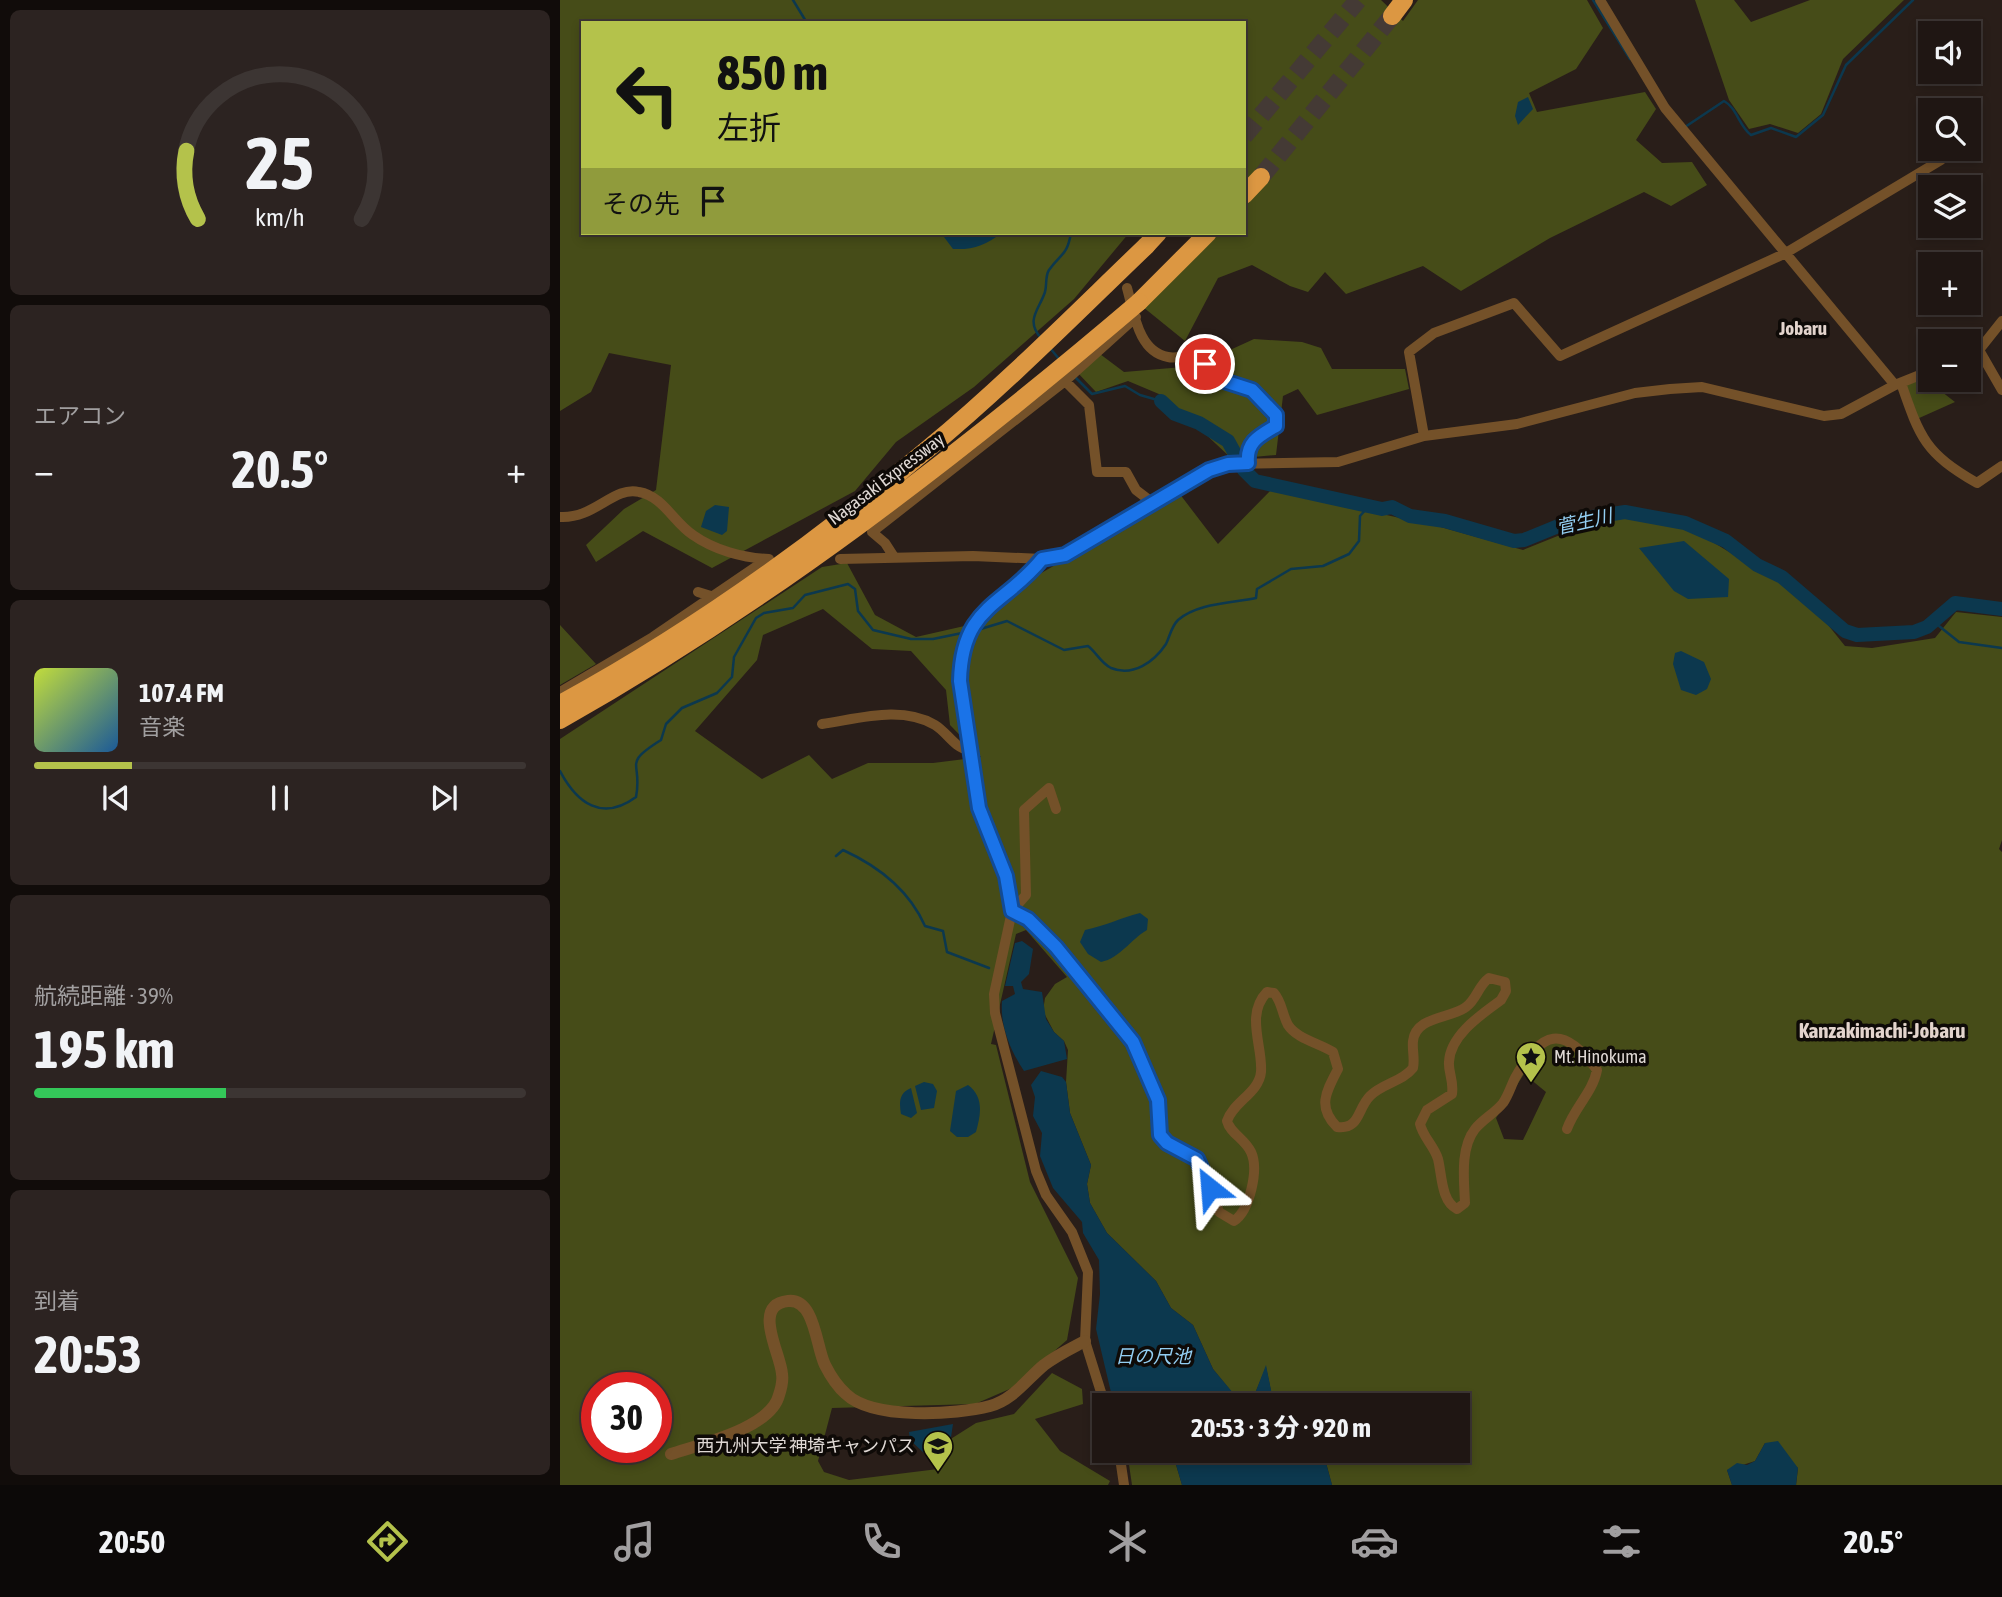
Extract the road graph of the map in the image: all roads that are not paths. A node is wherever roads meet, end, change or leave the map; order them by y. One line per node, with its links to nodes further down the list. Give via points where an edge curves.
1 (1404, 0): 3 (highway)
2 (1600, 0): 9 (street, via 1665,108)
3 (1392, 16)
4 (1939, 161): 9 (street)
5 (1261, 177): 6 (highway)
6 (1246, 193)
7 (1206, 235): 10 (highway, Nagasaki Expressway)
8 (1152, 239): 29 (highway, Nagasaki Expressway, bridge, via 931,447 853,510 692,624)
9 (1784, 254): 16 (street); 18 (street, via 1560,356 1514,303 1434,333 1409,352)
10 (1134, 302): 15 (street); 19 (street, via 1141,336 1158,354 1196,357 1218,379 1257,394 1276,415 1276,426 1251,443); 30 (highway, Nagasaki Expressway, bridge, via 1031,394 871,519 700,636)
11 (2002, 321): 12 (street)
12 (1981, 347)
13 (1981, 353): 17 (street)
14 (1918, 375): 16 (street)
15 (1065, 381): 21 (street, via 1089,405 1097,472 1126,472 1136,491); 23 (street, via 872,532)
16 (1898, 384): 18 (street, via 1841,414 1824,416 1702,387 1670,388 1517,424); 20 (street, via 1919,436 1948,467 1977,483)
17 (2002, 390)
18 (1424, 436): 19 (street, via 1338,461)
19 (1248, 463): 21 (street, via 1209,470)
20 (2002, 466)
21 (1153, 503): 25 (street, via 1065,555)
22 (560, 517): 27 (street, via 584,515 624,492 644,492 692,535 725,552 770,559)
23 (894, 557): 24 (street); 25 (street)
24 (840, 559)
25 (1042, 559): 32 (street, via 985,609 968,638 960,660 960,681)
26 (698, 592): 27 (street)
27 (714, 597): 28 (street)
28 (560, 692)
29 (560, 704)
30 (560, 720)
31 (822, 724): 32 (street, via 906,713 936,725 960,748)
32 (969, 750): 34 (street, via 979,808 1006,876)
33 (1056, 810): 34 (street, via 1049,788 1024,810 1026,895)
34 (1012, 911): 35 (street, via 1028,919 1056,947 1133,1042 1158,1100 1160,1135 1197,1159 1219,1212 1226,1218 1234,1220 1243,1212 1253,1178 1252,1153 1227,1121 1261,1075 1255,1024 1267,992 1279,999 1289,1027 1333,1052 1338,1069 1324,1104 1328,1119 1346,1129 1355,1124 1371,1095 1413,1068 1413,1040 1424,1024 1464,1009 1489,978 1505,982 1502,1000 1453,1045 1448,1063 1454,1079 1452,1094 1421,1116 1422,1133 1437,1155 1446,1198 1457,1209 1465,1203 1467,1146 1475,1129 1503,1102 1532,1052 1546,1040 1564,1039 1580,1047 1597,1070); 36 (street, via 994,994 995,1013 1036,1171 1046,1195 1072,1232 1088,1272)
35 (1567, 1129)
36 (1085, 1341): 37 (street); 38 (street, via 1045,1364 1009,1398 992,1406 889,1411 848,1396 824,1364 809,1315 801,1304 792,1300 780,1303 770,1315 769,1326 782,1373 779,1398 765,1416 748,1426)
37 (1101, 1393)
38 (672, 1454)
39 (1121, 1463): 40 (street)
40 (1124, 1485)

